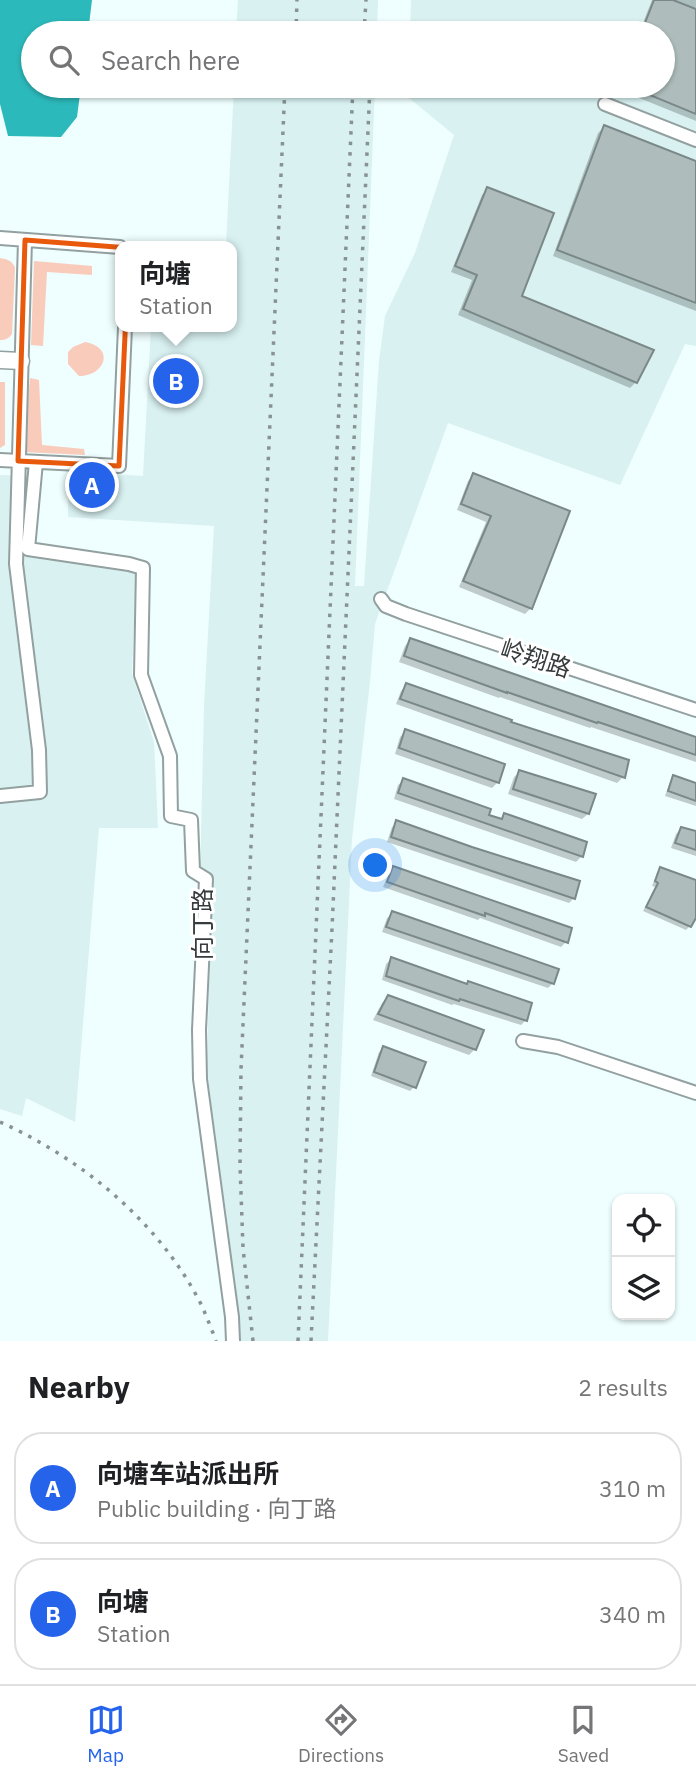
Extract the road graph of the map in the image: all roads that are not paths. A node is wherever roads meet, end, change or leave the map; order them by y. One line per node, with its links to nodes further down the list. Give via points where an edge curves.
1 (606, 104): 2 (street)
2 (696, 140)
3 (0, 238): 4 (street)
4 (25, 240): 5 (street); 8 (street)
5 (115, 247)
6 (125, 332): 11 (street, via 119,466)
7 (0, 360): 8 (street)
8 (21, 361): 10 (street)
9 (0, 460): 10 (street)
10 (18, 461): 11 (street); 14 (street, via 16,564 40,792)
11 (36, 462): 17 (street, 向丁路, via 28,550 143,568 141,675 170,756 171,816 191,820 193,871 206,879 200,1079)
12 (381, 598): 13 (street, 岭翔路, via 405,614)
13 (696, 710)
14 (0, 796)
15 (523, 1041): 16 (street, via 558,1047)
16 (696, 1093)
17 (233, 1341)

